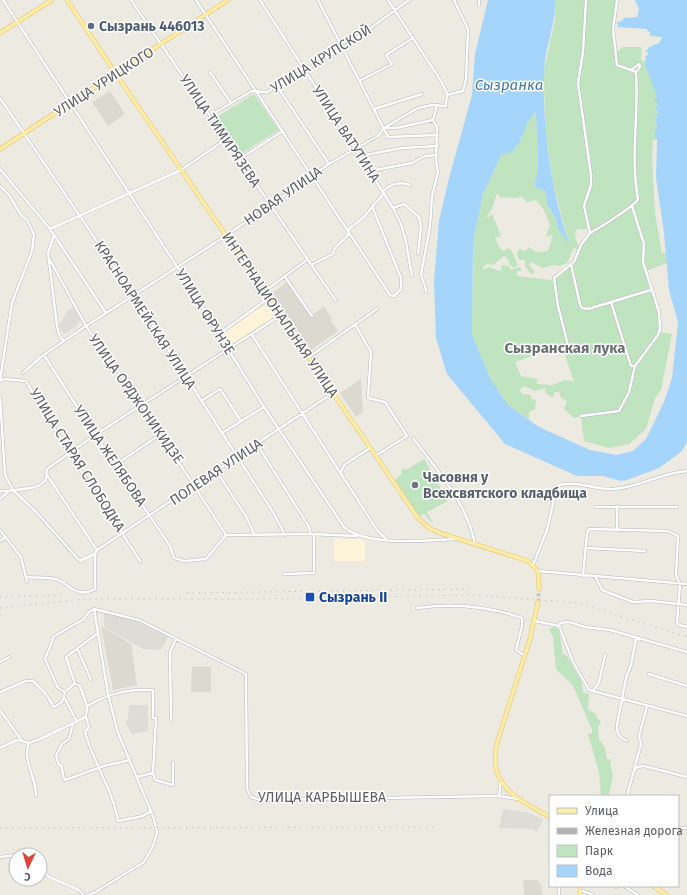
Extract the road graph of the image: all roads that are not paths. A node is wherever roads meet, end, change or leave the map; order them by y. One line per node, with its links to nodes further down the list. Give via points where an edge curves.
1 (3, 0): 18 (street, УЛИЦА ФРУНЗЕ)
2 (52, 0): 18 (main road)
3 (67, 0): 27 (main road, ИНТЕРНАЦИОНАЛЬНАЯ УЛИЦА)
4 (131, 0): 21 (street, УЛИЦА ТИМИРЯЗЕВА)
5 (196, 0): 17 (street)
6 (228, 0): 17 (main road, УЛИЦА УРИЦКОГО)
7 (260, 0): 23 (street, УЛИЦА ВАТУТИНА)
8 (318, 0): 22 (street)
9 (388, 0): 16 (street)
10 (409, 0): 16 (street, УЛИЦА КРУПСКОЙ)
11 (454, 0): 33 (street, via 468,29 466,79 463,91)
12 (479, 0): 15 (street)
13 (586, 0): 70 (street, via 583,52 578,83 591,175 591,185 584,206)
14 (617, 0): 24 (street, via 613,30 617,65)
15 (479, 5)
16 (395, 10): 20 (street); 22 (street, УЛИЦА КРУПСКОЙ)
17 (206, 15): 21 (main road, УЛИЦА УРИЦКОГО); 30 (street)
18 (18, 22): 19 (main road); 36 (street, УЛИЦА ФРУНЗЕ)
19 (0, 33)
20 (413, 38): 28 (street, via 386,55 392,64); 33 (street)
21 (161, 45): 27 (main road, УЛИЦА УРИЦКОГО); 40 (street, УЛИЦА ТИМИРЯЗЕВА)
22 (342, 48): 23 (street, УЛИЦА КРУПСКОЙ); 28 (street)
23 (304, 70): 29 (street, УЛИЦА КРУПСКОЙ); 50 (street, УЛИЦА ВАТУТИНА)
24 (632, 70): 26 (street); 26 (street, via 639,64)
25 (210, 72): 37 (street)
26 (636, 72): 66 (street, via 634,156 638,198)
27 (116, 74): 36 (main road, УЛИЦА УРИЦКОГО); 57 (main road, ИНТЕРНАЦИОНАЛЬНАЯ УЛИЦА)
28 (360, 81): 39 (street)
29 (278, 86): 31 (street, УЛИЦА КРУПСКОЙ); 55 (street)
30 (256, 90): 31 (street, УЛИЦА КРУПСКОЙ); 35 (street); 37 (street, УЛИЦА КРУПСКОЙ)
31 (267, 92): 35 (street)
32 (422, 94): 39 (street)
33 (447, 95): 38 (street, via 446,106)
34 (0, 98): 44 (street, КРАСНОАРМЕЙСКАЯ УЛИЦА)
35 (264, 102): 43 (street)
36 (71, 103): 44 (main road, УЛИЦА УРИЦКОГО); 63 (street, УЛИЦА ФРУНЗЕ)
37 (231, 103): 40 (street, УЛИЦА КРУПСКОЙ, via 214,113)
38 (437, 105): 41 (street); 42 (street, via 418,108)
39 (374, 109): 42 (street)
40 (212, 120): 48 (street, УЛИЦА ТИМИРЯЗЕВА)
41 (433, 120): 42 (street); 45 (street, via 437,127)
42 (384, 128): 46 (street, НОВАЯ УЛИЦА); 47 (street)
43 (282, 131): 54 (street); 59 (street)
44 (25, 133): 51 (main road, УЛИЦА УРИЦКОГО); 68 (street, КРАСНОАРМЕЙСКАЯ УЛИЦА)
45 (437, 135): 47 (street); 49 (street)
46 (378, 136): 47 (street); 50 (street, НОВАЯ УЛИЦА)
47 (388, 137)
48 (225, 140): 54 (street, УЛИЦА ТИМИРЯЗЕВА); 57 (street)
49 (438, 146): 52 (street); 53 (street, via 402,148)
50 (354, 148): 53 (street, УЛИЦА ВАТУТИНА); 55 (street, НОВАЯ УЛИЦА)
51 (0, 149)
52 (437, 155): 58 (street); 84 (street, via 438,172 421,274)
53 (360, 156): 58 (street, УЛИЦА ВАТУТИНА)
54 (239, 159): 64 (street, УЛИЦА ТИМИРЯЗЕВА)
55 (329, 164): 59 (street, НОВАЯ УЛИЦА)
56 (0, 169): 69 (street)
57 (181, 170): 63 (street); 73 (main road, ИНТЕРНАЦИОНАЛЬНАЯ УЛИЦА)
58 (370, 172): 62 (street, УЛИЦА ВАТУТИНА)
59 (311, 176): 64 (street, НОВАЯ УЛИЦА); 71 (street)
60 (410, 185): 62 (street, via 404,182 394,184)
61 (0, 186): 105 (street, via 27,220 34,234 32,251 12,303)
62 (383, 192): 65 (street); 67 (street, УЛИЦА ВАТУТИНА)
63 (130, 194): 68 (street); 79 (street, УЛИЦА ФРУНЗЕ)
64 (270, 204): 73 (street, НОВАЯ УЛИЦА); 76 (street, УЛИЦА ТИМИРЯЗЕВА)
65 (372, 206): 71 (street, via 364,217 349,228); 71 (street, via 401,278 401,289 397,294 390,295)
66 (632, 206): 70 (street); 82 (street, via 644,244 643,262)
67 (393, 208): 74 (street, via 404,204 419,217 421,226); 80 (street, УЛИЦА ВАТУТИНА, via 406,242)
68 (79, 215): 69 (street); 85 (street, КРАСНОАРМЕЙСКАЯ УЛИЦА)
69 (50, 229): 72 (street)
70 (590, 233): 77 (street)
71 (349, 234): 78 (street, via 335,248 333,254)
72 (54, 235): 75 (street, via 48,253); 90 (street)
73 (227, 235): 79 (street, НОВАЯ УЛИЦА); 83 (main road, ИНТЕРНАЦИОНАЛЬНАЯ УЛИЦА)
74 (418, 254)
75 (50, 260): 94 (street, УЛИЦА ОРДЖОНИКИДЗЕ); 97 (street, via 57,326)
76 (307, 260): 78 (street, УЛИЦА ТИМИРЯЗЕВА); 81 (street)
77 (572, 264): 88 (street, via 582,308); 98 (street, via 555,275 554,281)
78 (311, 265): 87 (street, УЛИЦА ТИМИРЯЗЕВА)
79 (178, 268): 85 (street, НОВАЯ УЛИЦА); 95 (street, УЛИЦА ФРУНЗЕ)
80 (412, 276)
81 (285, 277): 83 (street); 92 (street)
82 (651, 290): 88 (street); 102 (street, via 659,312 660,328 658,335)
83 (265, 291): 86 (main road, ИНТЕРНАЦИОНАЛЬНАЯ УЛИЦА)
84 (426, 292)
85 (134, 296): 90 (street, НОВАЯ УЛИЦА); 104 (street, КРАСНОАРМЕЙСКАЯ УЛИЦА)
86 (270, 298): 91 (main road, ИНТЕРНАЦИОНАЛЬНАЯ УЛИЦА); 95 (street)
87 (336, 300)
88 (611, 302): 102 (street, via 631,366)
89 (377, 309): 93 (street)
90 (106, 313): 94 (street, НОВАЯ УЛИЦА)
91 (281, 315): 96 (street); 101 (main road, ИНТЕРНАЦИОНАЛЬНАЯ УЛИЦА)
92 (312, 316)
93 (355, 324): 101 (street); 122 (street, via 371,352 368,398 385,402 407,436)
94 (86, 326): 97 (street, НОВАЯ УЛИЦА); 109 (street, УЛИЦА ОРДЖОНИКИДЗЕ)
95 (219, 334): 99 (street, УЛИЦА ФРУНЗЕ)
96 (252, 335): 99 (street); 111 (street)
97 (64, 341): 100 (street, НОВАЯ УЛИЦА)
98 (569, 349)
99 (229, 350): 104 (street); 110 (street, УЛИЦА ФРУНЗЕ)
100 (44, 355): 103 (street, НОВАЯ УЛИЦА); 117 (street, УЛИЦА ЖЕЛЯБОВА)
101 (309, 357): 106 (main road, ИНТЕРНАЦИОНАЛЬНАЯ УЛИЦА)
102 (634, 366): 112 (street, via 629,392 619,411)
103 (23, 374)
104 (186, 376): 108 (street, КРАСНОАРМЕЙСКАЯ УЛИЦА); 109 (street)
105 (0, 380): 121 (street, УЛИЦА СТАРАЯ СЛОБОДКА, via 26,381)
106 (333, 393): 111 (street, ПОЛЕВАЯ УЛИЦА); 120 (main road, ИНТЕРНАЦИОНАЛЬНАЯ УЛИЦА)
107 (0, 397): 130 (street, via 5,475)
108 (202, 401): 113 (street, via 220,389); 115 (street, КРАСНОАРМЕЙСКАЯ УЛИЦА)
109 (141, 404): 116 (street, УЛИЦА ОРДЖОНИКИДЗЕ); 117 (street)
110 (264, 407): 113 (street); 114 (street, УЛИЦА ФРУНЗЕ)
111 (303, 414): 114 (street, ПОЛЕВАЯ УЛИЦА); 127 (street)
112 (581, 416)
113 (241, 421): 115 (street)
114 (279, 430): 119 (street, ПОЛЕВАЯ УЛИЦА); 146 (street, УЛИЦА ФРУНЗЕ, via 344,527)
115 (222, 433): 123 (street, КРАСНОАРМЕЙСКАЯ УЛИЦА)
116 (161, 434): 124 (street); 129 (street, УЛИЦА ОРДЖОНИКИДЗЕ)
117 (95, 435): 121 (street); 124 (street, УЛИЦА ЖЕЛЯБОВА)
118 (413, 438): 152 (street, via 460,503 473,532)
119 (260, 442): 123 (street, ПОЛЕВАЯ УЛИЦА); 142 (street, via 262,451)
120 (370, 448): 122 (main road, ИНТЕРНАЦИОНАЛЬНАЯ УЛИЦА); 127 (street, via 344,465)
121 (70, 453): 128 (street, via 46,469); 140 (street, УЛИЦА СТАРАЯ СЛОБОДКА)
122 (375, 456): 143 (main road, ИНТЕРНАЦИОНАЛЬНАЯ УЛИЦА, via 418,518)
123 (237, 458): 126 (street, ПОЛЕВАЯ УЛИЦА); 145 (street, КРАСНОАРМЕЙСКАЯ УЛИЦА)
124 (115, 465): 137 (street, УЛИЦА ЖЕЛЯБОВА)
125 (687, 471): 158 (street, via 672,472 617,489 602,490 572,484 556,486 547,530)
126 (217, 472): 129 (street, ПОЛЕВАЯ УЛИЦА); 141 (street, via 247,518)
127 (341, 472): 149 (street, via 377,530)
128 (46, 473): 130 (street, via 47,477 43,483); 154 (street)
129 (196, 486): 137 (street, ПОЛЕВАЯ УЛИЦА); 144 (street, УЛИЦА ОРДЖОНИКИДЗЕ)
130 (13, 490): 132 (street); 156 (street, via 80,561)
131 (0, 491): 132 (street)
132 (9, 491): 133 (street)
133 (0, 499)
134 (617, 506): 135 (street); 136 (street); 138 (street)
135 (596, 507)
136 (677, 507)
137 (149, 516): 140 (street, ПОЛЕВАЯ УЛИЦА); 144 (street, УЛИЦА ЖЕЛЯБОВА, via 170,546 174,558 184,562 206,560)
138 (617, 529): 153 (street, via 589,529); 165 (street, via 668,531 678,536 676,575)
139 (0, 530): 147 (street)
140 (123, 533): 154 (street, ПОЛЕВАЯ УЛИЦА); 157 (street, УЛИЦА СТАРАЯ СЛОБОДКА)
141 (254, 534): 144 (street); 145 (street)
142 (313, 534): 145 (street); 146 (street); 160 (street, via 314,572)
143 (440, 534): 148 (main road, ИНТЕРНАЦИОНАЛЬНАЯ УЛИЦА); 150 (street)
144 (226, 535)
145 (285, 535)
146 (361, 536): 149 (street, УЛИЦА ФРУНЗЕ)
147 (6, 538): 151 (street); 162 (street, via 20,557)
148 (457, 539): 150 (street, УЛИЦА ФРУНЗЕ); 152 (main road, ИНТЕРНАЦИОНАЛЬНАЯ УЛИЦА)
149 (387, 540): 150 (street, УЛИЦА ФРУНЗЕ)
150 (439, 540)
151 (0, 541)
152 (475, 544): 158 (main road, ИНТЕРНАЦИОНАЛЬНАЯ УЛИЦА, via 521,557)
153 (586, 548): 155 (street); 161 (street)
154 (97, 550): 156 (street)
155 (645, 551)
156 (95, 554): 162 (street, via 95,589 90,592 76,591 56,579)
157 (141, 562)
158 (533, 565): 159 (main road, ИНТЕРНАЦИОНАЛЬНАЯ УЛИЦА)
159 (538, 571): 161 (street); 167 (main road)
160 (284, 574)
161 (583, 576): 163 (street)
162 (27, 577): 164 (street)
163 (596, 578): 165 (street); 169 (street, via 602,590 633,602)
164 (28, 582)
165 (680, 584): 166 (street); 169 (street)
166 (687, 584)
167 (539, 589)
168 (538, 602): 173 (main road)
169 (678, 604): 170 (street); 175 (street, via 677,622)
170 (687, 605)
171 (417, 608): 182 (street, via 454,605 487,608 522,618 516,650)
172 (94, 609): 176 (street); 178 (street, УЛИЦА КАРБЫШЕВА, via 139,620); 191 (street, via 84,619 53,637 47,653 45,659 58,688)
173 (535, 621): 174 (street); 182 (main road)
174 (559, 626): 177 (street, via 560,623 570,622); 189 (street, via 573,662 589,690)
175 (687, 627)
176 (98, 633): 179 (street); 192 (street)
177 (636, 638): 180 (street); 194 (street)
178 (176, 639): 200 (street, via 170,652); 217 (street, УЛИЦА КАРБЫШЕВА, via 247,676 247,789 251,797 260,800)
179 (78, 650): 186 (street); 187 (street, via 66,657)
180 (687, 652)
181 (605, 655): 189 (street, via 599,682)
182 (525, 656): 214 (main road, via 495,756)
183 (9, 657): 184 (street)
184 (0, 662)
185 (649, 674): 188 (street)
186 (91, 680)
187 (75, 683): 191 (street); 195 (street, via 80,686)
188 (687, 686)
189 (593, 691): 194 (street)
190 (0, 692): 193 (street, via 26,681 33,681 54,707)
191 (65, 692): 193 (street)
192 (108, 694): 195 (street); 207 (street, via 118,733); 211 (street, via 153,690 153,718 156,718)
193 (64, 698): 201 (street)
194 (622, 700): 196 (street); 204 (street, via 617,732 620,738)
195 (87, 706): 199 (street)
196 (647, 706): 198 (street); 210 (street)
197 (0, 710): 203 (street)
198 (687, 716)
199 (86, 717): 201 (street); 209 (street, via 89,727 85,732)
200 (171, 720)
201 (77, 722): 202 (street)
202 (73, 724): 205 (street); 209 (street, via 68,739 56,755 65,780)
203 (23, 741): 205 (street); 206 (street, via 12,741)
204 (627, 741)
205 (29, 743): 215 (street, via 26,750)
206 (0, 748)
207 (130, 760): 209 (street); 212 (street)
208 (173, 762): 211 (street, via 173,785 154,780)
209 (98, 768): 219 (street, via 108,787 118,821)
210 (634, 771): 213 (street, via 642,766); 216 (street)
211 (153, 773): 212 (street)
212 (137, 777): 219 (street)
213 (687, 777)
214 (501, 781): 217 (street); 218 (main road)
215 (36, 795)
216 (627, 795)
217 (499, 796): 218 (street)
218 (518, 800): 220 (main road)
219 (151, 812): 226 (street, via 157,832 144,862)
220 (549, 816)
221 (48, 877): 225 (street, via 79,890)
222 (626, 887): 229 (street)
223 (655, 887): 230 (main road)
224 (580, 888): 227 (main road); 228 (street)
225 (83, 895)
226 (87, 895)
227 (580, 895)
228 (593, 895)
229 (638, 895)
230 (667, 895)

